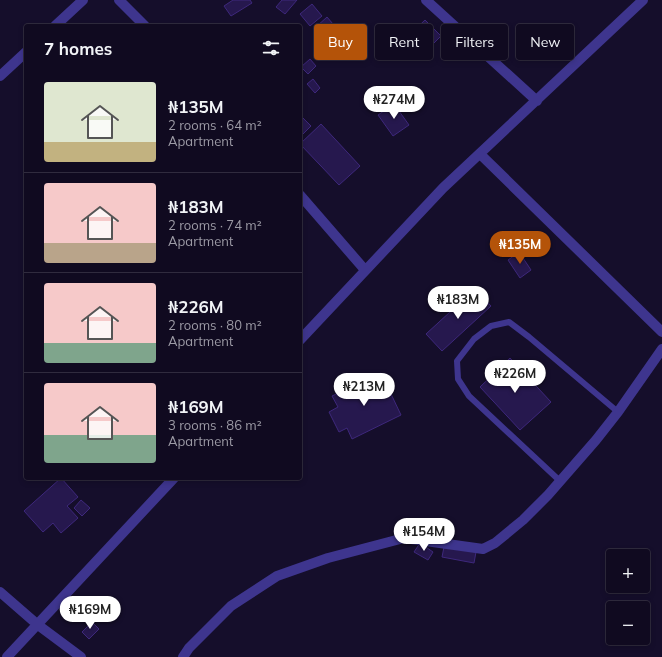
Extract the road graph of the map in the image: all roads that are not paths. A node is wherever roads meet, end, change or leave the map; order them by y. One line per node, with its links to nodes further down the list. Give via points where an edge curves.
1 (83, 0): 5 (street)
2 (119, 0): 6 (street)
3 (426, 0): 9 (street)
4 (641, 0): 9 (street)
5 (57, 24)
6 (143, 24)
7 (24, 54): 8 (street)
8 (0, 76)
9 (537, 100): 10 (street)
10 (480, 154): 12 (street); 13 (street)
11 (302, 197): 12 (street)
12 (365, 270): 14 (street)
13 (662, 332)
14 (302, 338)
15 (662, 349): 16 (street)
16 (618, 412): 18 (street); 18 (lane, via 509,322 491,326 474,339 457,361 458,378 469,396)
17 (172, 480): 20 (street)
18 (560, 481): 23 (street, via 507,534 495,544 483,549 404,538 328,558 277,576 230,606 189,648)
19 (0, 592): 20 (street)
20 (38, 625): 21 (street); 22 (street)
21 (7, 657)
22 (81, 657)
23 (184, 657)

